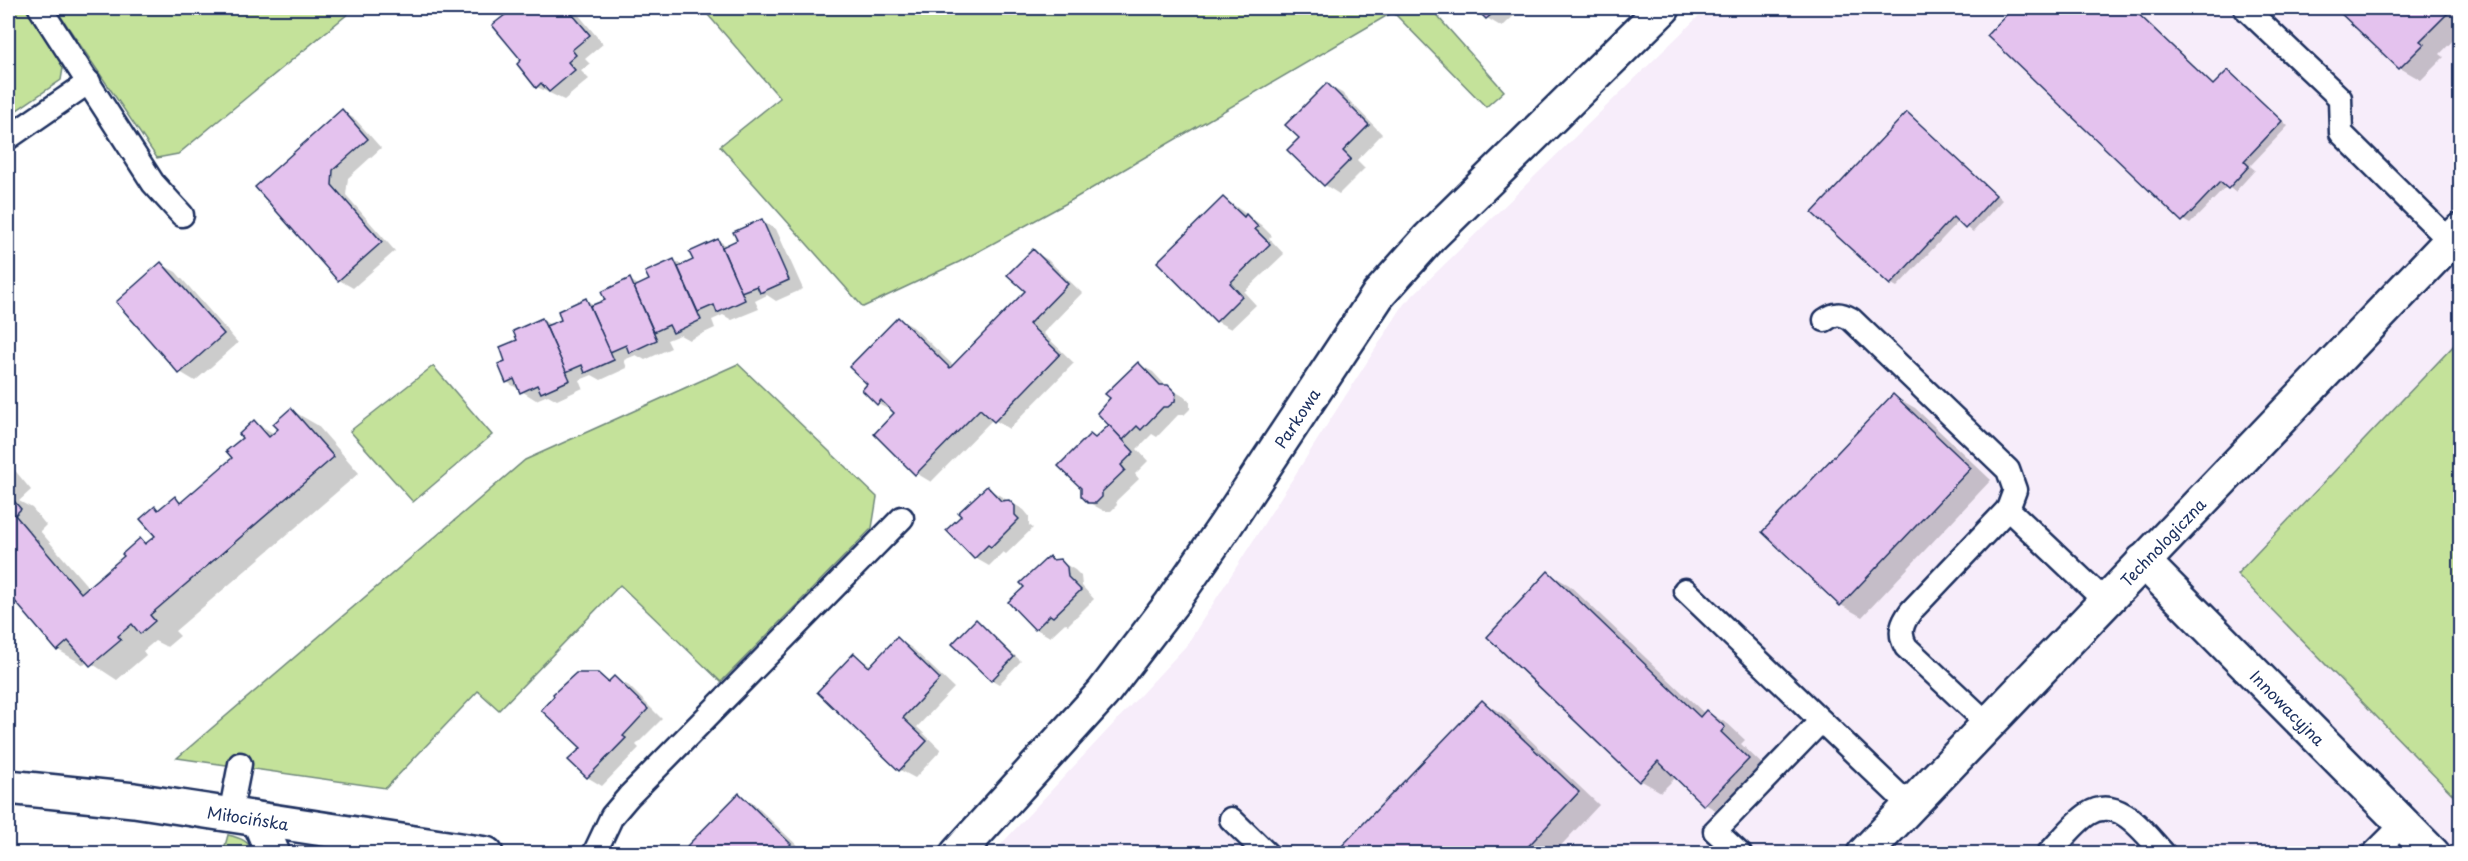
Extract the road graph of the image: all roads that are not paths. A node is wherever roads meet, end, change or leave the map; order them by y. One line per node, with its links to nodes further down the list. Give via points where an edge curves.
1 (40, 8): 4 (lane)
2 (1663, 8): 25 (street, Parkowa, via 1429,238 1378,295 1171,604 1103,693)
3 (2245, 8): 7 (lane, via 2340,98 2341,133)
4 (89, 82): 5 (lane); 6 (lane, via 153,183)
5 (8, 138)
6 (182, 215)
7 (2455, 236): 11 (street, Technologiczna)
8 (1825, 320): 9 (lane, via 1842,314 1851,319 2008,470 2015,490)
9 (2008, 509): 13 (lane); 15 (lane, via 1911,611 1901,629 1906,646)
10 (902, 518): 24 (lane, via 629,796 612,816)
11 (2143, 561): 13 (street, Technologiczna); 21 (street, Innowacyjna)
12 (1685, 590): 14 (lane)
13 (2105, 601): 15 (street, Technologiczna)
14 (1821, 721): 18 (lane); 27 (lane, via 1715,831)
15 (1988, 724): 18 (street, Technologiczna)
16 (240, 764): 19 (lane)
17 (8, 787): 19 (street, Miłocińska)
18 (1909, 805): 28 (street, Technologiczna)
19 (244, 817): 22 (street); 23 (street, Miłocińska)
20 (1231, 819): 26 (lane)
21 (2403, 824): 31 (lane); 32 (street, Innowacyjna)
22 (273, 854)
23 (486, 854)
24 (594, 854)
25 (957, 854)
26 (1267, 854)
27 (1740, 854)
28 (1864, 854)
29 (2048, 854): 30 (lane, via 2089,814 2102,808 2128,816)
30 (2164, 854)
31 (2373, 854)
32 (2433, 854)

